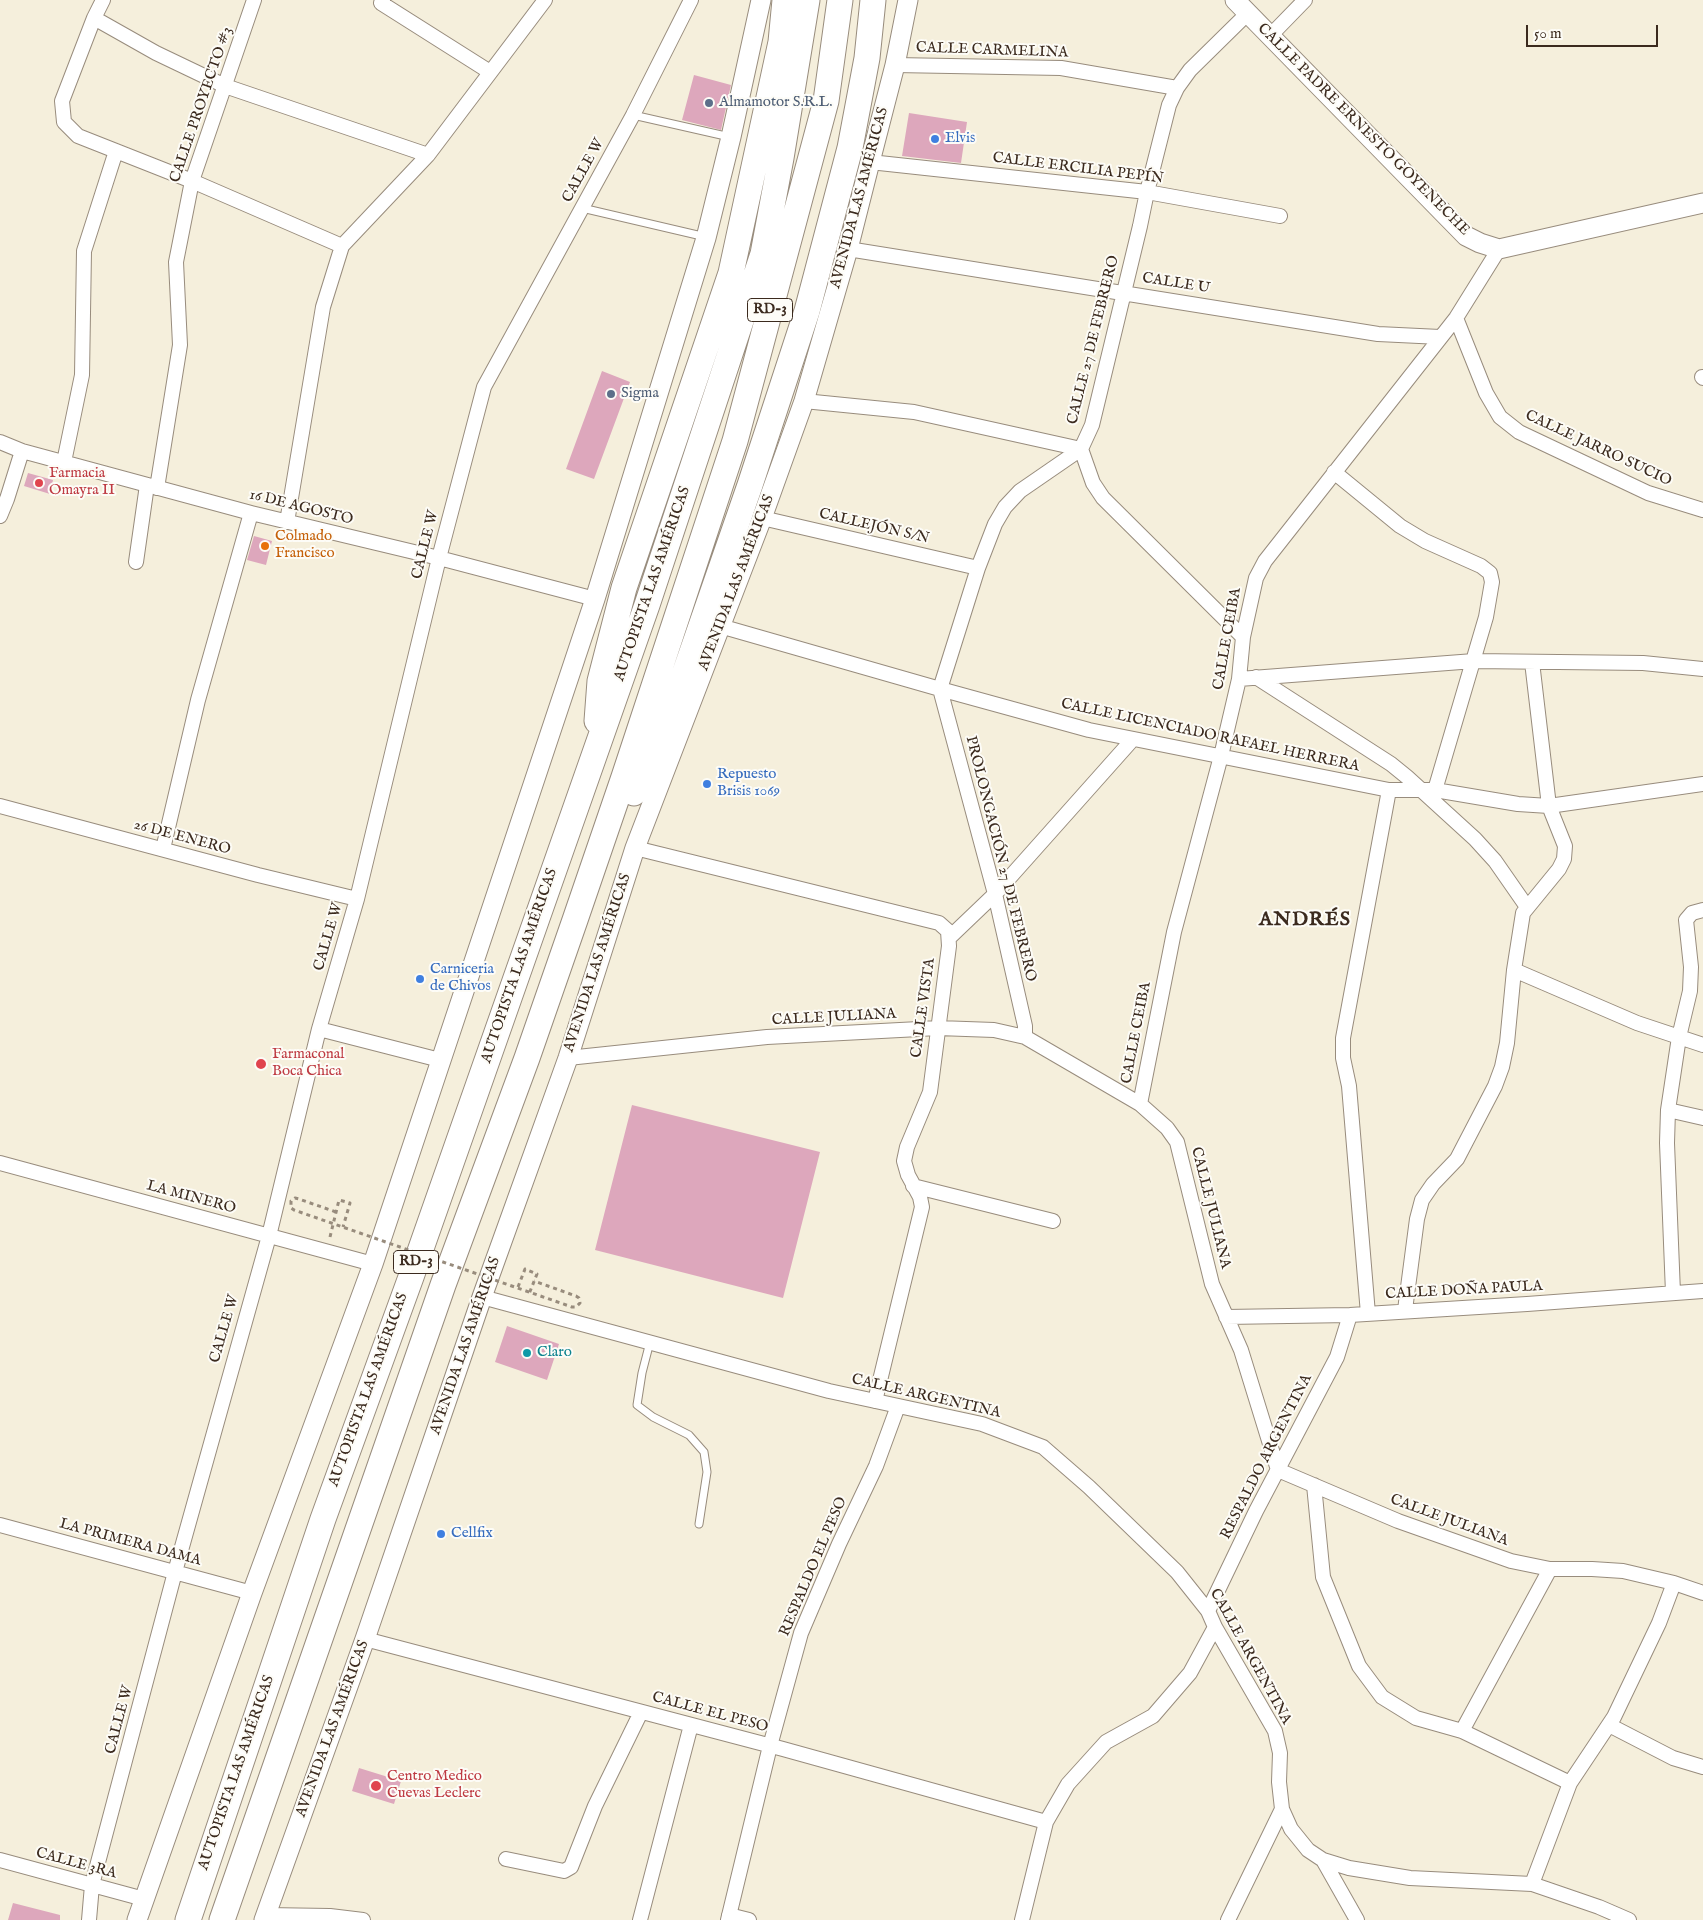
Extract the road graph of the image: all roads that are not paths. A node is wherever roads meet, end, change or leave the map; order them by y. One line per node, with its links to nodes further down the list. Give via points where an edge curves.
1 (103, 0): 13 (street)
2 (254, 0): 17 (street, CALLE PROYECTO #3)
3 (545, 0): 16 (street)
4 (691, 0): 19 (street, CALLE W)
5 (807, 0): 61 (highway, AUTOPISTA LAS AMÉRICAS / RD-3, via 762,254)
6 (840, 0): 75 (highway, AUTOPISTA LAS AMÉRICAS / RD-3, via 826,101 735,441)
7 (873, 0): 75 (highway, via 867,58 850,148 804,320 685,672 630,804)
8 (908, 0): 15 (street, AVENIDA LAS AMÉRICAS)
9 (1305, 0): 14 (street)
10 (378, 1): 16 (street)
11 (766, 1): 20 (street); 61 (highway, via 781,42 731,273 624,588 600,681)
12 (1242, 6): 14 (street, CALLE PADRE ERNESTO GOYENECHE); 18 (street, CALLE 27 DE FEBRERO)
13 (94, 18): 17 (street, via 156,53); 21 (street, via 62,101 64,122 78,136)
14 (1270, 36): 32 (street, CALLE PADRE ERNESTO GOYENECHE, via 1466,236)
15 (895, 65): 18 (street, CALLE CARMELINA, via 1061,68); 23 (street, AVENIDA LAS AMÉRICAS)
16 (490, 72): 22 (street)
17 (225, 86): 22 (street); 24 (street, CALLE PROYECTO #3)
18 (1177, 88): 25 (street, CALLE 27 DE FEBRERO, via 1169,104)
19 (633, 115): 20 (lane); 27 (street, CALLE W)
20 (731, 137): 29 (street)
21 (116, 151): 24 (street); 40 (street, via 84,251 82,375)
22 (428, 155): 30 (street)
23 (870, 162): 25 (street, CALLE ERCILIA PEPÍN); 31 (street, AVENIDA LAS AMÉRICAS)
24 (192, 181): 30 (street); 42 (street, CALLE PROYECTO #3, via 176,262 180,345)
25 (1147, 192): 28 (street, CALLE ERCILIA PEPÍN); 33 (street, CALLE 27 DE FEBRERO)
26 (1703, 204): 32 (street)
27 (582, 208): 29 (lane); 48 (street, CALLE W, via 484,387)
28 (1280, 216)
29 (706, 238): 51 (street)
30 (342, 246): 47 (street, via 323,307)
31 (848, 249): 33 (street, CALLE U); 36 (street, AVENIDA LAS AMÉRICAS)
32 (1499, 249): 34 (street, CALLE CEIBA)
33 (1123, 292): 35 (street, CALLE U, via 1378,334); 38 (street, CALLE 27 DE FEBRERO, via 1092,425)
34 (1456, 318): 35 (street, CALLE CEIBA); 43 (street, CALLE JARRO SUCIO, via 1486,393 1500,417 1519,432 1648,493)
35 (1440, 337): 41 (street, CALLE CEIBA)
36 (804, 401): 38 (street, via 914,412); 46 (street, AVENIDA LAS AMÉRICAS)
37 (0, 442): 39 (street, 16 DE AGOSTO)
38 (1081, 449): 50 (street, via 1020,491 1005,507); 53 (street, via 1093,483 1103,498)
39 (22, 451): 40 (street, 16 DE AGOSTO); 45 (street)
40 (64, 462): 42 (street, 16 DE AGOSTO)
41 (1334, 472): 53 (street, CALLE CEIBA, via 1256,578); 54 (street, via 1400,526 1490,573 1492,582 1486,617)
42 (152, 486): 44 (street, 16 DE AGOSTO); 49 (street, CALLE PROYECTO #3)
43 (1703, 510)
44 (251, 513): 47 (street, 16 DE AGOSTO); 70 (street, via 198,700)
45 (0, 516)
46 (762, 518): 50 (street, CALLEJÓN S/N); 52 (street, AVENIDA LAS AMÉRICAS)
47 (287, 522): 48 (street, 16 DE AGOSTO)
48 (438, 558): 51 (street, 16 DE AGOSTO); 72 (street, CALLE W)
49 (136, 562)
50 (978, 568): 59 (street)
51 (595, 599): 84 (street)
52 (720, 626): 59 (street, CALLE LICENCIADO RAFAEL HERRERA); 69 (street, AVENIDA LAS AMÉRICAS)
53 (1243, 637): 58 (street, CALLE CEIBA)
54 (1474, 661): 55 (street); 57 (street); 66 (street)
55 (1532, 662): 56 (street, via 1643,664); 68 (street)
56 (1703, 669)
57 (1256, 677): 58 (street); 65 (street, via 1391,764)
58 (1239, 679): 62 (street, CALLE CEIBA)
59 (940, 689): 60 (street, CALLE LICENCIADO RAFAEL HERRERA, via 1089,730); 71 (street, PROLONGACIÓN 27 DE FEBRERO)
60 (1134, 739): 62 (street, CALLE LICENCIADO RAFAEL HERRERA); 71 (street)
61 (595, 753): 134 (highway, AUTOPISTA LAS AMÉRICAS / RD-3, via 323,1519)
62 (1221, 756): 64 (street, CALLE LICENCIADO RAFAEL HERRERA); 85 (street, CALLE CEIBA, via 1174,932)
63 (1703, 784): 68 (street, CALLE LICENCIADO RAFAEL HERRERA)
64 (1389, 790): 65 (street, CALLE LICENCIADO RAFAEL HERRERA); 97 (street, via 1343,1038)
65 (1420, 790): 66 (street, CALLE LICENCIADO RAFAEL HERRERA); 73 (street, via 1495,861)
66 (1435, 790): 68 (street, CALLE LICENCIADO RAFAEL HERRERA)
67 (0, 806): 70 (street, 26 DE ENERO)
68 (1549, 806): 73 (street, via 1565,846 1564,859)
69 (635, 848): 76 (street, via 939,923 948,931); 83 (street, AVENIDA LAS AMÉRICAS)
70 (163, 849): 72 (street, 26 DE ENERO)
71 (995, 894): 76 (street); 81 (street, PROLONGACIÓN 27 DE FEBRERO)
72 (357, 899): 79 (street, CALLE W)
73 (1526, 907): 77 (street)
74 (1703, 910): 80 (street, via 1686,920 1690,991)
75 (574, 920): 135 (highway, AUTOPISTA LAS AMÉRICAS / RD-3)
76 (950, 938): 78 (street, CALLE VISTA)
77 (1514, 970): 80 (street, via 1637,1024); 96 (street, via 1502,1067 1457,1159 1422,1200)
78 (938, 1028): 81 (street, CALLE JULIANA, via 994,1030); 83 (street, CALLE JULIANA, via 767,1037); 89 (street, CALLE VISTA, via 930,1092 906,1147 904,1161)
79 (319, 1029): 84 (street); 91 (street, CALLE W)
80 (1678, 1036): 82 (street); 86 (street)
81 (1025, 1037): 85 (street, CALLE JULIANA)
82 (1703, 1045)
83 (568, 1058): 95 (street, AVENIDA LAS AMÉRICAS)
84 (440, 1060): 92 (street)
85 (1140, 1104): 99 (street, CALLE JULIANA, via 1167,1128 1177,1142 1212,1284)
86 (1668, 1110): 87 (street); 94 (street)
87 (1703, 1118)
88 (0, 1163): 91 (street, LA MINERO)
89 (913, 1186): 90 (street); 101 (street, CALLE VISTA, via 922,1207)
90 (1053, 1221)
91 (269, 1236): 92 (street, LA MINERO); 108 (street, CALLE W)
92 (373, 1264): 110 (street)
93 (1703, 1291): 94 (street, CALLE DOÑA PAULA)
94 (1673, 1294): 96 (street, CALLE DOÑA PAULA)
95 (482, 1297): 100 (street, CALLE ARGENTINA); 114 (street, AVENIDA LAS AMÉRICAS)
96 (1405, 1310): 97 (street, CALLE DOÑA PAULA)
97 (1368, 1314): 98 (street, CALLE DOÑA PAULA)
98 (1350, 1315): 99 (street, CALLE DOÑA PAULA); 103 (street, RESPALDO ARGENTINA, via 1337,1357)
99 (1226, 1317): 103 (street, CALLE JULIANA, via 1241,1350)
100 (650, 1342): 101 (street, CALLE ARGENTINA); 105 (lane, via 637,1405 689,1435 704,1452 708,1472)
101 (875, 1401): 102 (street, CALLE ARGENTINA)
102 (898, 1406): 112 (street, CALLE ARGENTINA, via 982,1424 1043,1447 1090,1487 1177,1572); 119 (street, RESPALDO EL PESO, via 876,1466 801,1633)
103 (1278, 1470): 104 (street, CALLE JULIANA); 112 (street, RESPALDO ARGENTINA)
104 (1314, 1485): 107 (street, CALLE JULIANA, via 1406,1524 1511,1561); 118 (street, via 1323,1577 1359,1666 1382,1697 1416,1718)
105 (699, 1524)
106 (0, 1525): 108 (street, LA PRIMERA DAMA)
107 (1550, 1569): 109 (street, CALLE JULIANA, via 1623,1571); 118 (street)
108 (176, 1572): 110 (street, LA PRIMERA DAMA); 128 (street, CALLE W)
109 (1674, 1583): 111 (street, CALLE JULIANA); 117 (street, via 1659,1623)
110 (252, 1593): 129 (street)
111 (1703, 1593)
112 (1208, 1611): 113 (street, CALLE ARGENTINA)
113 (1215, 1627): 122 (street, CALLE ARGENTINA, via 1275,1731 1280,1753); 123 (street, via 1190,1672 1152,1716 1106,1742 1068,1784)
114 (365, 1640): 115 (street, CALLE EL PESO); 130 (street, AVENIDA LAS AMÉRICAS)
115 (641, 1712): 116 (street, CALLE EL PESO); 124 (street, via 595,1806 571,1867 564,1872)
116 (691, 1725): 119 (street, CALLE EL PESO); 137 (street)
117 (1609, 1725): 120 (street, via 1673,1758); 121 (street)
118 (1462, 1731): 121 (street)
119 (770, 1746): 123 (street, CALLE EL PESO); 131 (street, RESPALDO EL PESO)
120 (1703, 1767)
121 (1570, 1783): 127 (street)
122 (1282, 1809): 126 (street, via 1308,1850); 140 (street)
123 (1046, 1822): 139 (street)
124 (506, 1859)
125 (0, 1860): 128 (street, CALLE 3RA)
126 (1323, 1860): 127 (street, via 1349,1868 1410,1878); 141 (street)
127 (1532, 1884): 142 (street)
128 (92, 1885): 129 (street, CALLE 3RA); 132 (street, CALLE W)
129 (144, 1899): 133 (street)
130 (265, 1918): 136 (street, via 330,1916)
131 (728, 1918): 138 (street)
132 (89, 1920)
133 (137, 1920)
134 (188, 1920)
135 (222, 1920)
136 (363, 1920)
137 (640, 1920)
138 (748, 1920)
139 (1022, 1920)
140 (1228, 1920)
141 (1358, 1920)
142 (1629, 1920)

